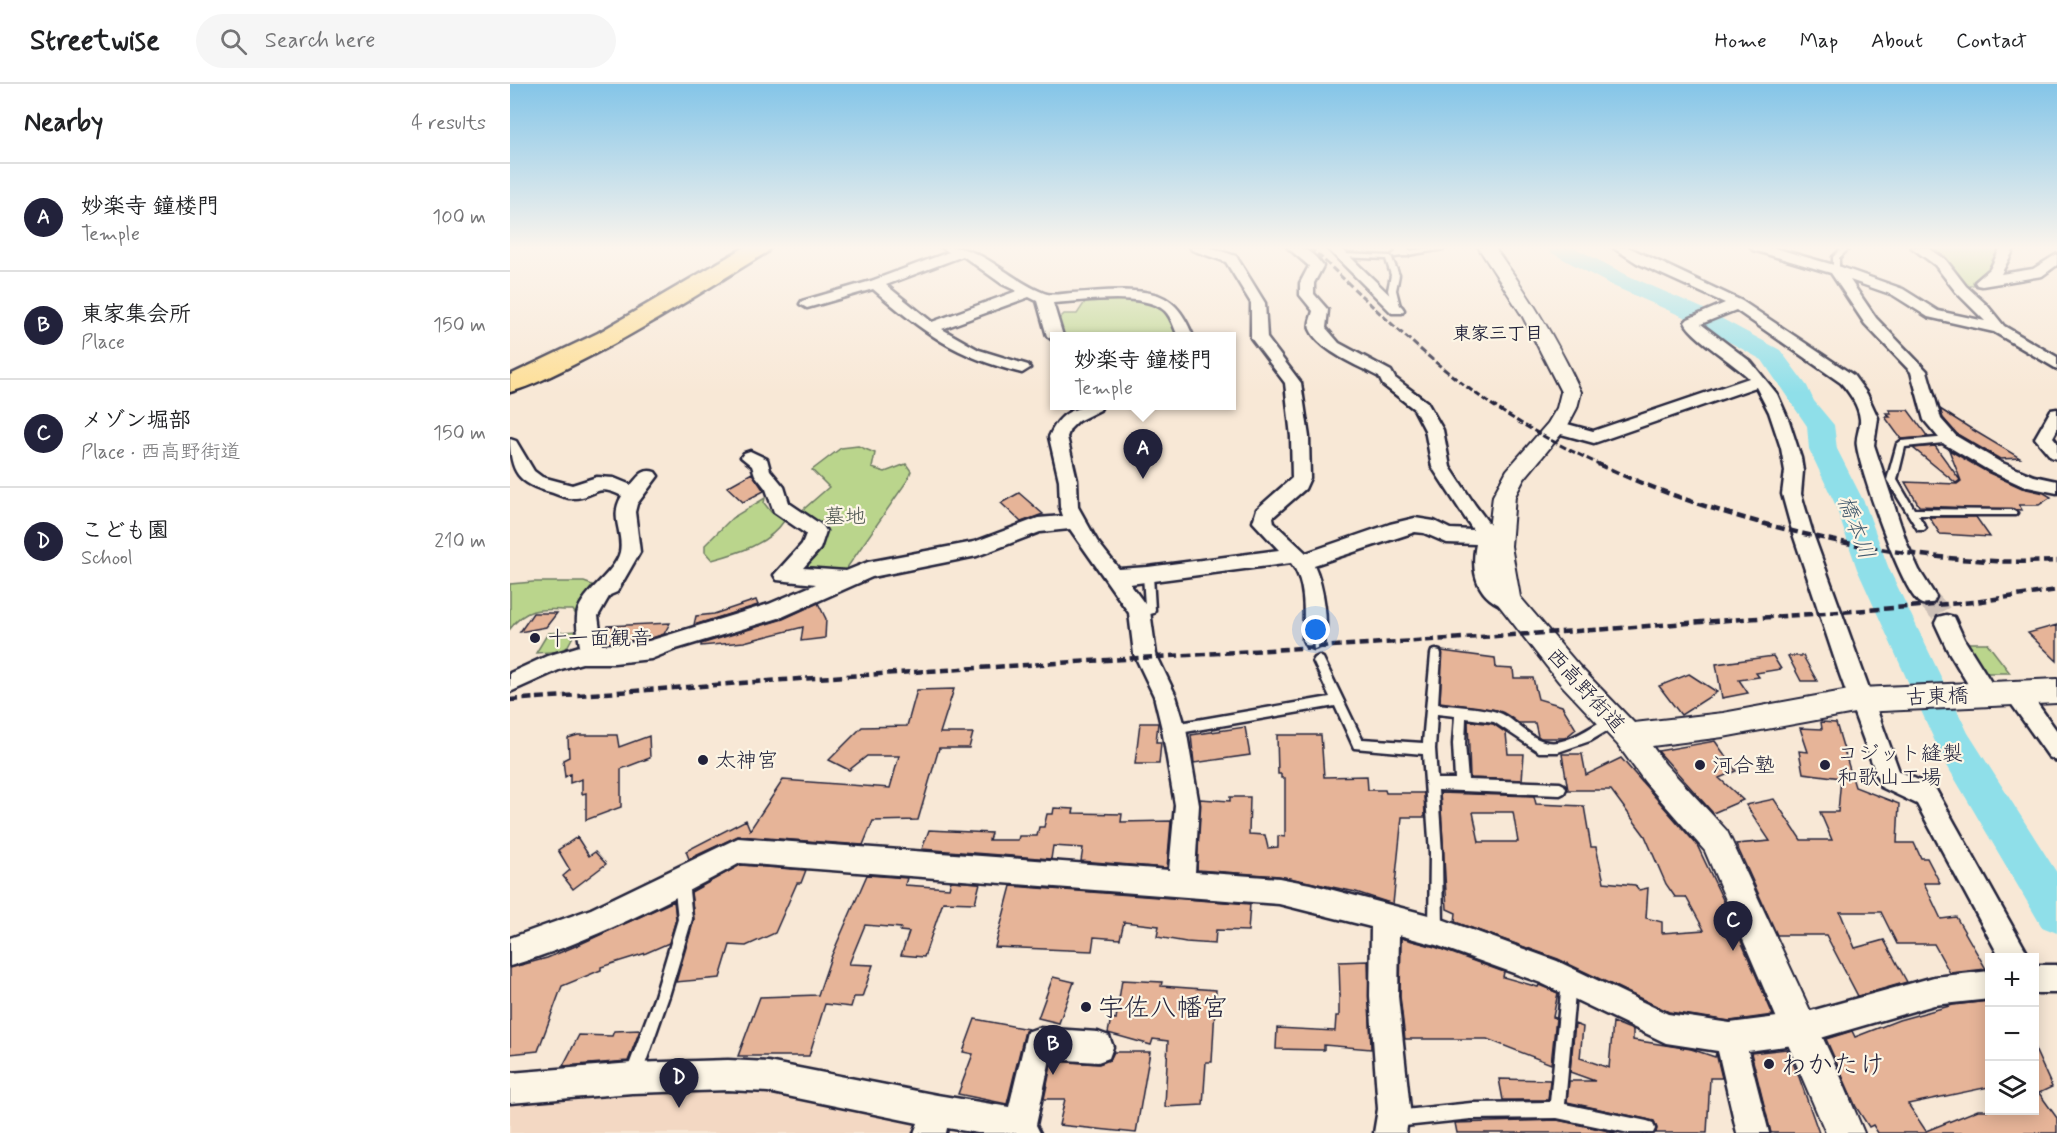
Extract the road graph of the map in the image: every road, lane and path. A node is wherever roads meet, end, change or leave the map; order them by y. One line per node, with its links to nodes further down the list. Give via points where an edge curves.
1 (660, 296): 28 (highway, via 609,327)
2 (678, 296): 30 (highway, via 566,359)
3 (835, 296): 19 (street)
4 (890, 296): 22 (street)
5 (1018, 296): 22 (street)
6 (1037, 296): 18 (street)
7 (1103, 296): 18 (street)
8 (1132, 296): 25 (street, via 1155,298 1170,308)
9 (1254, 296): 46 (street, via 1258,303 1259,338 1293,383 1300,437 1298,485 1264,514 1263,522)
10 (1308, 296): 45 (street, via 1321,310 1318,329 1333,346 1385,374 1421,406 1434,430 1441,467 1468,510)
11 (1384, 296): 21 (street)
12 (1394, 296): 21 (lane)
13 (1522, 296): 33 (street, 西高野街道, via 1571,392)
14 (1723, 296): 20 (street)
15 (1853, 296): 34 (street, via 1870,321 1919,371 1933,420)
16 (1904, 296): 23 (street, via 1934,314)
17 (1969, 296): 23 (street)
18 (1044, 299): 24 (street)
19 (807, 304)
20 (1737, 304): 29 (street, via 1694,322 1695,327 1742,362); 50 (street, via 1827,364 1859,393 1869,418 1865,445 1885,510 1910,573)
21 (1398, 310)
22 (931, 328): 27 (street, via 944,340)
23 (1999, 330): 26 (street)
24 (1054, 332)
25 (1184, 332)
26 (2057, 364)
27 (1022, 368)
28 (510, 373)
29 (1758, 381): 33 (street, via 1594,437); 61 (street, via 1788,438 1794,474 1791,493)
30 (510, 384)
31 (1086, 410): 43 (street, via 1065,423 1058,437)
32 (2057, 414): 36 (street, via 2044,438)
33 (1556, 427): 45 (street, 西高野街道, via 1515,475 1504,496)
34 (1950, 440): 39 (street, via 2030,482); 41 (lane, via 1901,444 1892,480)
35 (510, 445): 40 (street, via 536,482 573,492 597,483 614,484)
36 (2057, 453)
37 (750, 457): 48 (street, via 761,463 761,471 775,487 781,507 816,531 817,539 812,546 784,575)
38 (649, 476): 40 (street)
39 (2057, 487)
40 (635, 495): 55 (street, via 625,512 630,552 587,615)
41 (1912, 512): 42 (lane); 44 (lane)
42 (2012, 513)
43 (1075, 522): 48 (street, via 1038,525 977,549); 49 (street)
44 (1921, 528)
45 (1494, 540): 46 (street, via 1447,536 1414,525); 66 (street, 西高野街道, via 1508,600)
46 (1298, 559): 47 (street); 53 (street, via 1313,603)
47 (1148, 575): 49 (street); 51 (lane, via 1150,610)
48 (850, 577): 55 (street, via 775,611 651,650)
49 (1114, 577): 51 (street)
50 (1926, 597)
51 (1139, 611): 65 (street, via 1145,654 1165,696)
52 (1946, 623): 60 (street)
53 (1314, 640)
54 (1436, 654): 63 (lane)
55 (592, 655): 57 (street, via 555,662)
56 (1320, 661): 62 (lane)
57 (510, 683)
58 (2057, 691): 59 (street, 古東橋)
59 (2016, 692): 60 (street, 古東橋); 68 (street)
60 (1986, 694): 61 (street, 古東橋)
61 (1860, 700): 66 (street, 古東橋, via 1723,725); 77 (street, via 1890,779 1926,796)
62 (1338, 701): 65 (lane); 67 (lane, via 1358,744)
63 (1432, 708): 64 (lane); 67 (lane)
64 (1461, 711): 66 (lane, via 1497,717 1539,747 1558,747); 70 (lane)
65 (1174, 729): 73 (street, via 1187,805)
66 (1620, 729): 82 (street, 西高野街道, via 1716,841)
67 (1429, 749): 69 (lane)
68 (2057, 750)
69 (1431, 784): 70 (lane); 75 (lane)
70 (1462, 786): 71 (lane)
71 (1560, 789)
72 (681, 881): 73 (street, via 738,850); 76 (street, via 597,922); 85 (lane, via 685,920)
73 (1181, 885): 74 (street, via 1279,891)
74 (1385, 917): 75 (street); 90 (street, via 1384,996 1394,1109)
75 (1436, 931): 80 (street)
76 (510, 952)
77 (2014, 953)
78 (2039, 979): 79 (street)
79 (2057, 979)
80 (1569, 982): 83 (street, via 1666,1028); 87 (lane)
81 (1985, 985): 82 (street, via 1934,991)
82 (1800, 1029): 83 (street); 89 (street, 西高野街道)
83 (1730, 1038): 93 (street)
84 (1098, 1047): 92 (street, via 1038,1043)
85 (632, 1078): 86 (street); 88 (street, via 728,1074 768,1077)
86 (510, 1088)
87 (1557, 1110): 90 (lane, via 1471,1111); 91 (lane)
88 (934, 1122): 92 (street)
89 (1841, 1124): 94 (street)
90 (1391, 1126)
91 (1647, 1129)
92 (1021, 1130)
93 (1753, 1133)
94 (1865, 1133)

